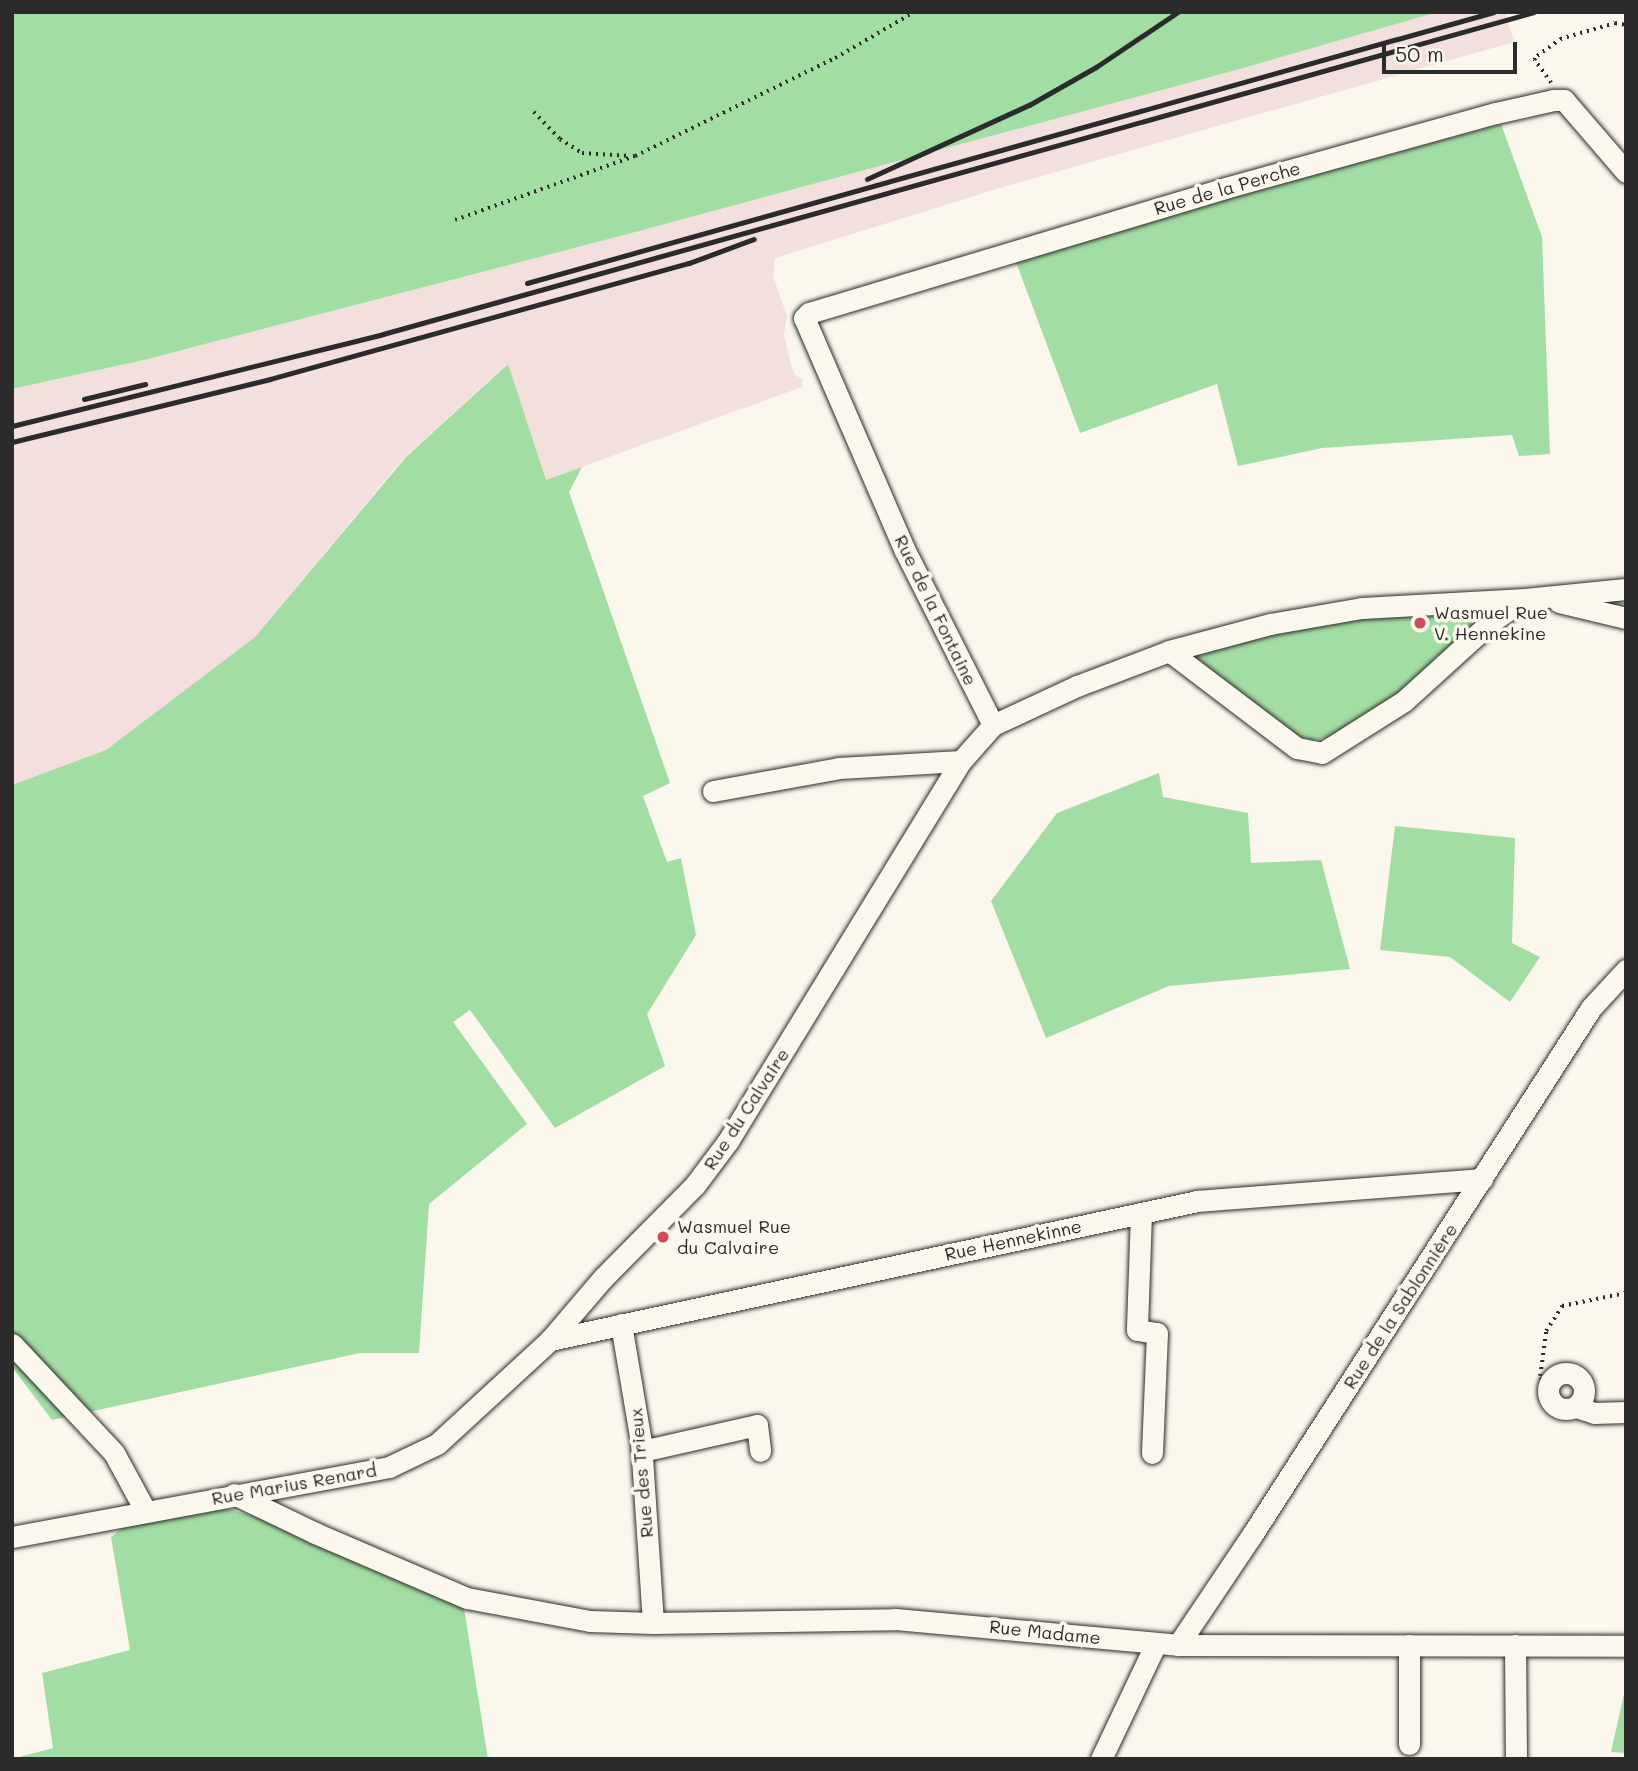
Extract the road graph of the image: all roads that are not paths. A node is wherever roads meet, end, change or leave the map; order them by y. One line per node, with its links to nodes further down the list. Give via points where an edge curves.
1 (1626, 172): 2 (street, Rue de la Perche, via 1564,100 1496,113 1225,188)
2 (804, 318): 7 (street, Rue de la Fontaine, via 905,551)
3 (1626, 589): 4 (street)
4 (1525, 599): 5 (street, via 1566,603); 6 (street, via 1349,610 1221,635); 6 (street, via 1492,621 1404,701 1322,753 1297,748)
5 (1626, 618)
6 (1169, 651): 7 (street)
7 (993, 725): 8 (street, Rue du Calvaire)
8 (961, 761): 9 (street, via 839,768); 14 (street, Rue du Calvaire, via 728,1141 695,1185 603,1278)
9 (712, 791)
10 (1626, 970): 11 (street, Rue de la Sablonnière, via 1591,1008)
11 (1482, 1179): 12 (street, Rue Hennekinne, via 1197,1201); 26 (street, Rue de la Sablonnière, via 1250,1538)
12 (1141, 1213): 13 (street, Rue Hennekinne); 21 (street, via 1137,1330 1157,1333)
13 (621, 1324): 14 (street, Rue Hennekinne); 19 (street, Rue des Trieux)
14 (550, 1340): 18 (street, Rue du Calvaire)
15 (12, 1344): 23 (street, via 114,1453)
16 (1576, 1407): 16 (street, via 1584,1390 1574,1375 1556,1376 1548,1392 1558,1407); 17 (street, via 1594,1413)
17 (1626, 1412)
18 (438, 1444): 22 (street, Rue Marius Renard, via 390,1466)
19 (642, 1451): 20 (street, via 757,1425); 25 (street, Rue des Trieux)
20 (760, 1451)
21 (1152, 1453)
22 (234, 1494): 23 (street, Rue Marius Renard); 25 (street, Rue Madame, via 467,1598 590,1621)
23 (146, 1512): 24 (street, Rue Marius Renard)
24 (12, 1537)
25 (653, 1623): 26 (street, Rue Madame, via 895,1619)
26 (1167, 1644): 27 (street, Rue Madame); 31 (street, Rue de la Sablonnière)
27 (1409, 1645): 28 (street, Rue Madame); 30 (street)
28 (1515, 1645): 29 (street, Rue Madame); 32 (street)
29 (1626, 1646)
30 (1409, 1744)
31 (1101, 1759)
32 (1516, 1759)

